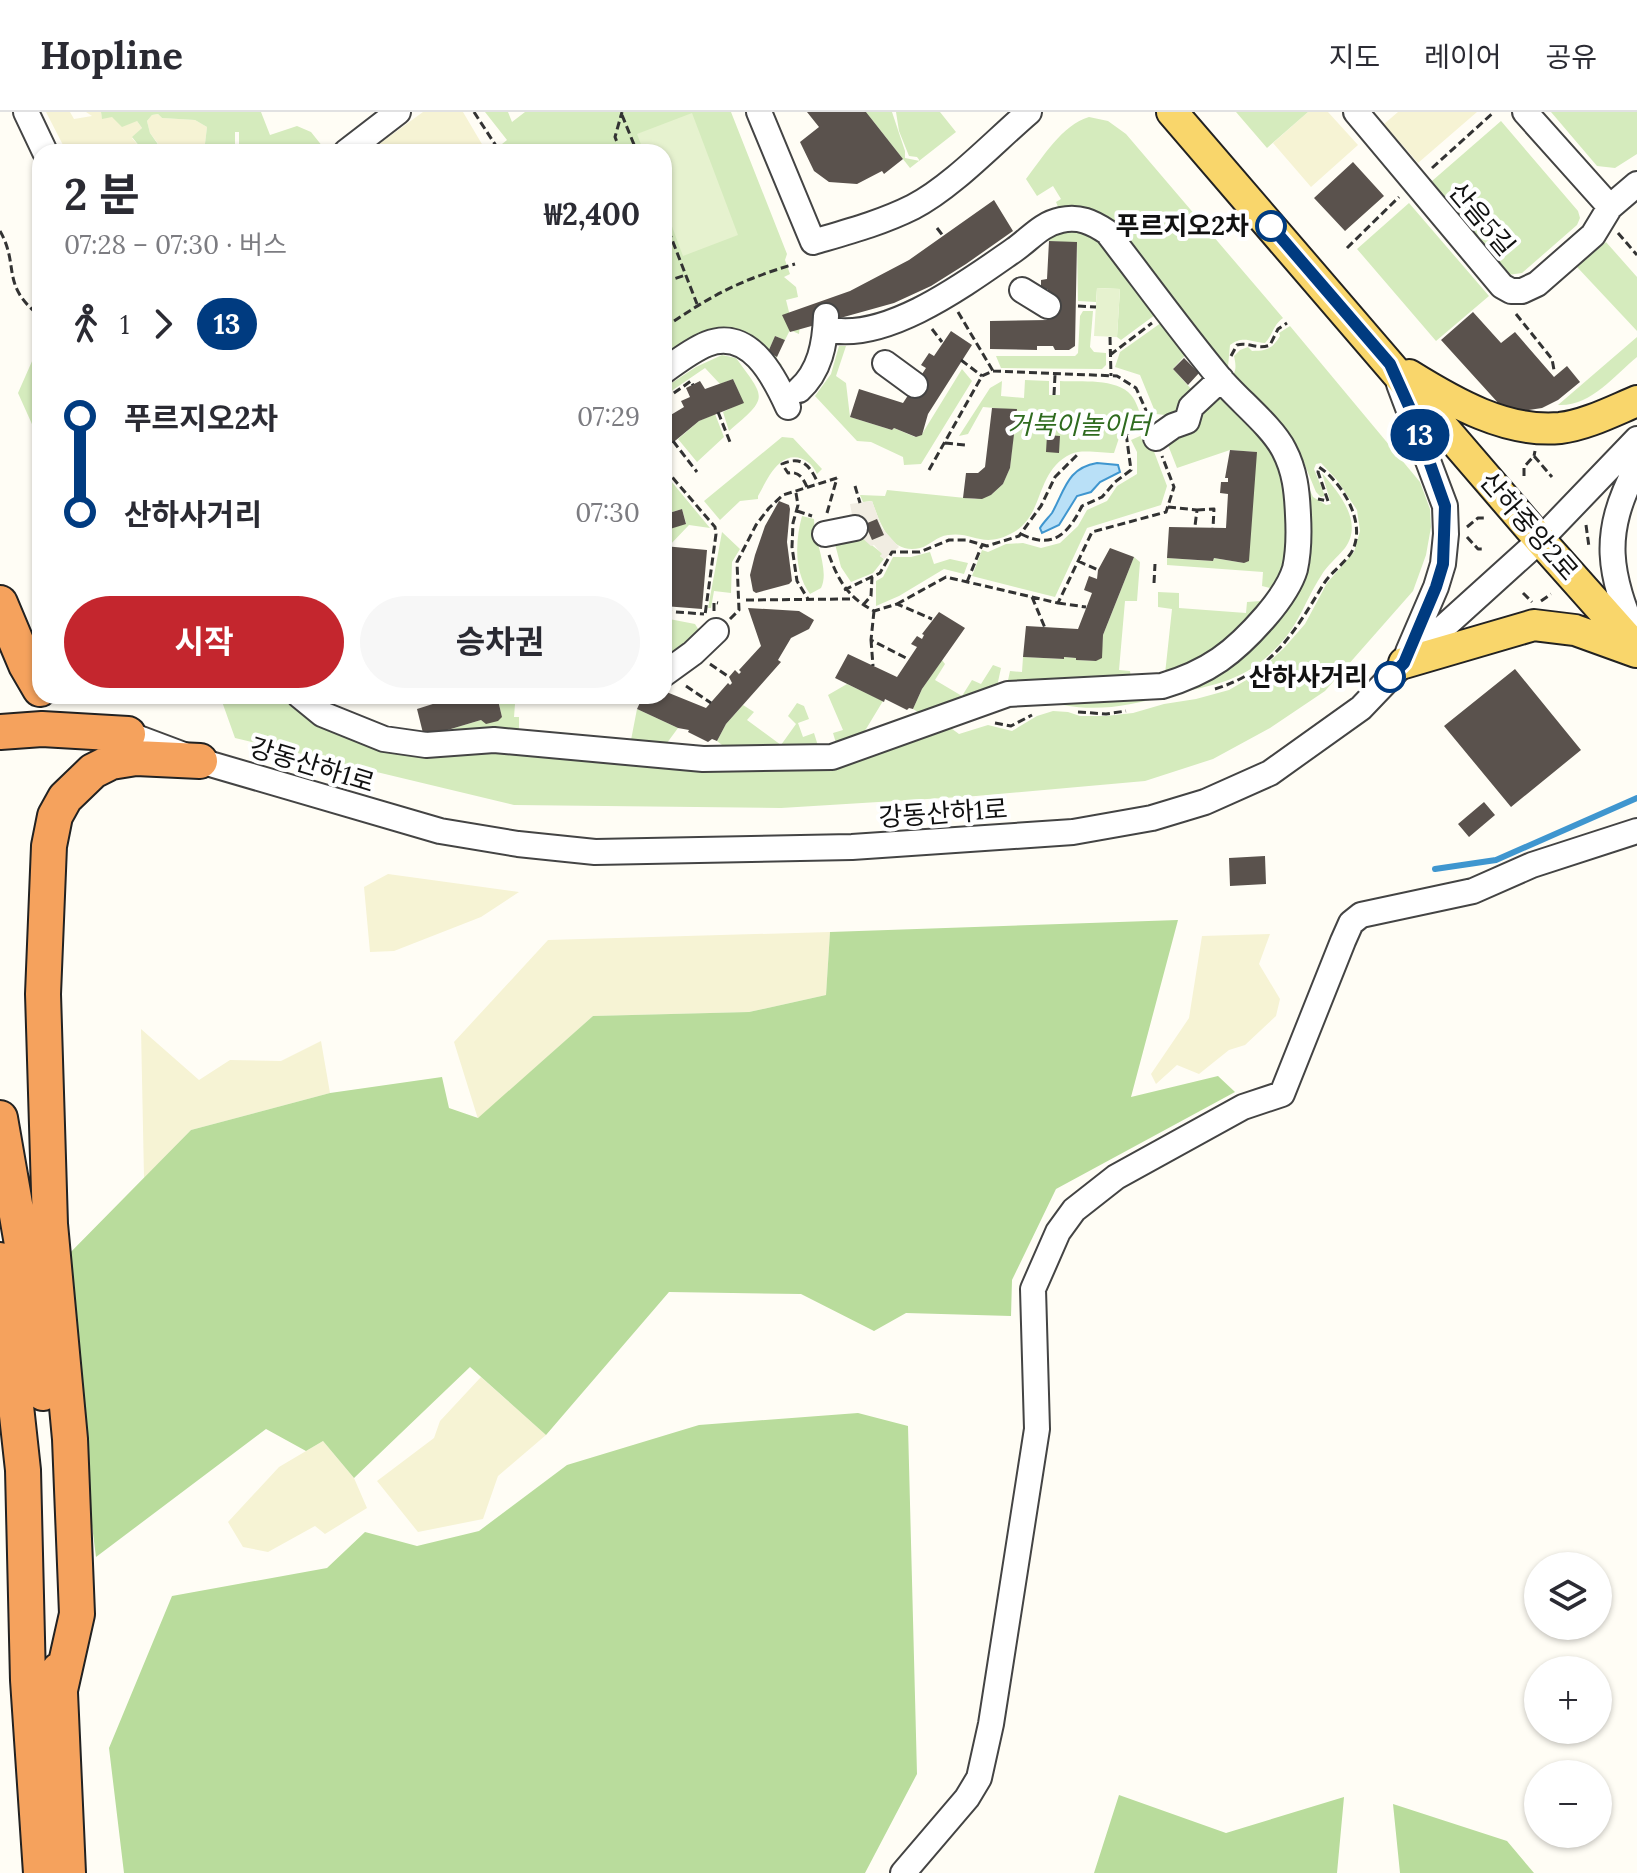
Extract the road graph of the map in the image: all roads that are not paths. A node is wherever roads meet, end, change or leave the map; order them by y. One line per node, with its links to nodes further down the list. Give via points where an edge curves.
1 (26, 112): 8 (street)
2 (398, 112): 9 (street)
3 (759, 112): 4 (street, via 813,242 915,206)
4 (1029, 112)
5 (1172, 112): 15 (main road, 산하중앙2로)
6 (1356, 112): 11 (street, 산음5길, via 1511,291 1537,284)
7 (1525, 112): 11 (street)
8 (41, 144)
9 (356, 144)
10 (1637, 184): 11 (street, 산음5길)
11 (1611, 217)
12 (1022, 290): 13 (street)
13 (1048, 306)
14 (885, 363): 18 (street)
15 (1390, 364): 19 (main road, via 1457,402 1504,423 1533,429 1562,428); 25 (main road, 산하중앙2로); 30 (street, via 1445,506 1443,564)
16 (672, 366): 17 (street, via 707,344 739,342 793,398 819,361 827,325 874,327 903,319 997,262 1040,228 1073,218 1107,232)
17 (1221, 379): 20 (street, via 1191,407 1187,421); 34 (street, via 1282,445 1294,471 1298,551 1294,573 1281,596 1241,645 1186,678 1162,686 1008,694 832,757 703,759 494,740 426,745 384,739)
18 (915, 385)
19 (1637, 401)
20 (1156, 438)
21 (1637, 439): 25 (street, 강동산하1로)
22 (1637, 466): 28 (street, via 1615,520 1611,545 1615,579)
23 (825, 527): 24 (street)
24 (855, 528)
25 (1540, 540): 29 (main road, 산하중앙2로); 30 (street, 강동산하1로)
26 (0, 603): 32 (highway)
27 (711, 623): 31 (street, via 693,653)
28 (1637, 641)
29 (1637, 651): 30 (main road, via 1575,630 1534,625)
30 (1404, 663): 37 (street, 강동산하1로, via 1361,708 1270,773 1152,818 1073,832 852,847 595,852 440,831)
31 (672, 668)
32 (32, 675)
33 (55, 704): 36 (highway)
34 (310, 704)
35 (0, 732): 36 (highway)
36 (128, 734): 37 (street, 강동산하1로)
37 (200, 761): 43 (highway, via 136,758 93,771 65,798 49,846 43,994 50,1208 70,1439 77,1614)
38 (1637, 831): 46 (street, via 1532,865 1473,891 1361,915 1343,941 1282,1094 1243,1107 1116,1177 1074,1210 1058,1232 1033,1289 1037,1429 979,1778)
39 (0, 1118): 43 (highway, via 41,1353)
40 (0, 1260): 42 (highway)
41 (0, 1385): 42 (highway)
42 (23, 1470): 44 (highway, via 28,1680)
43 (60, 1690): 45 (highway)
44 (41, 1873)
45 (68, 1873)
46 (903, 1873)

